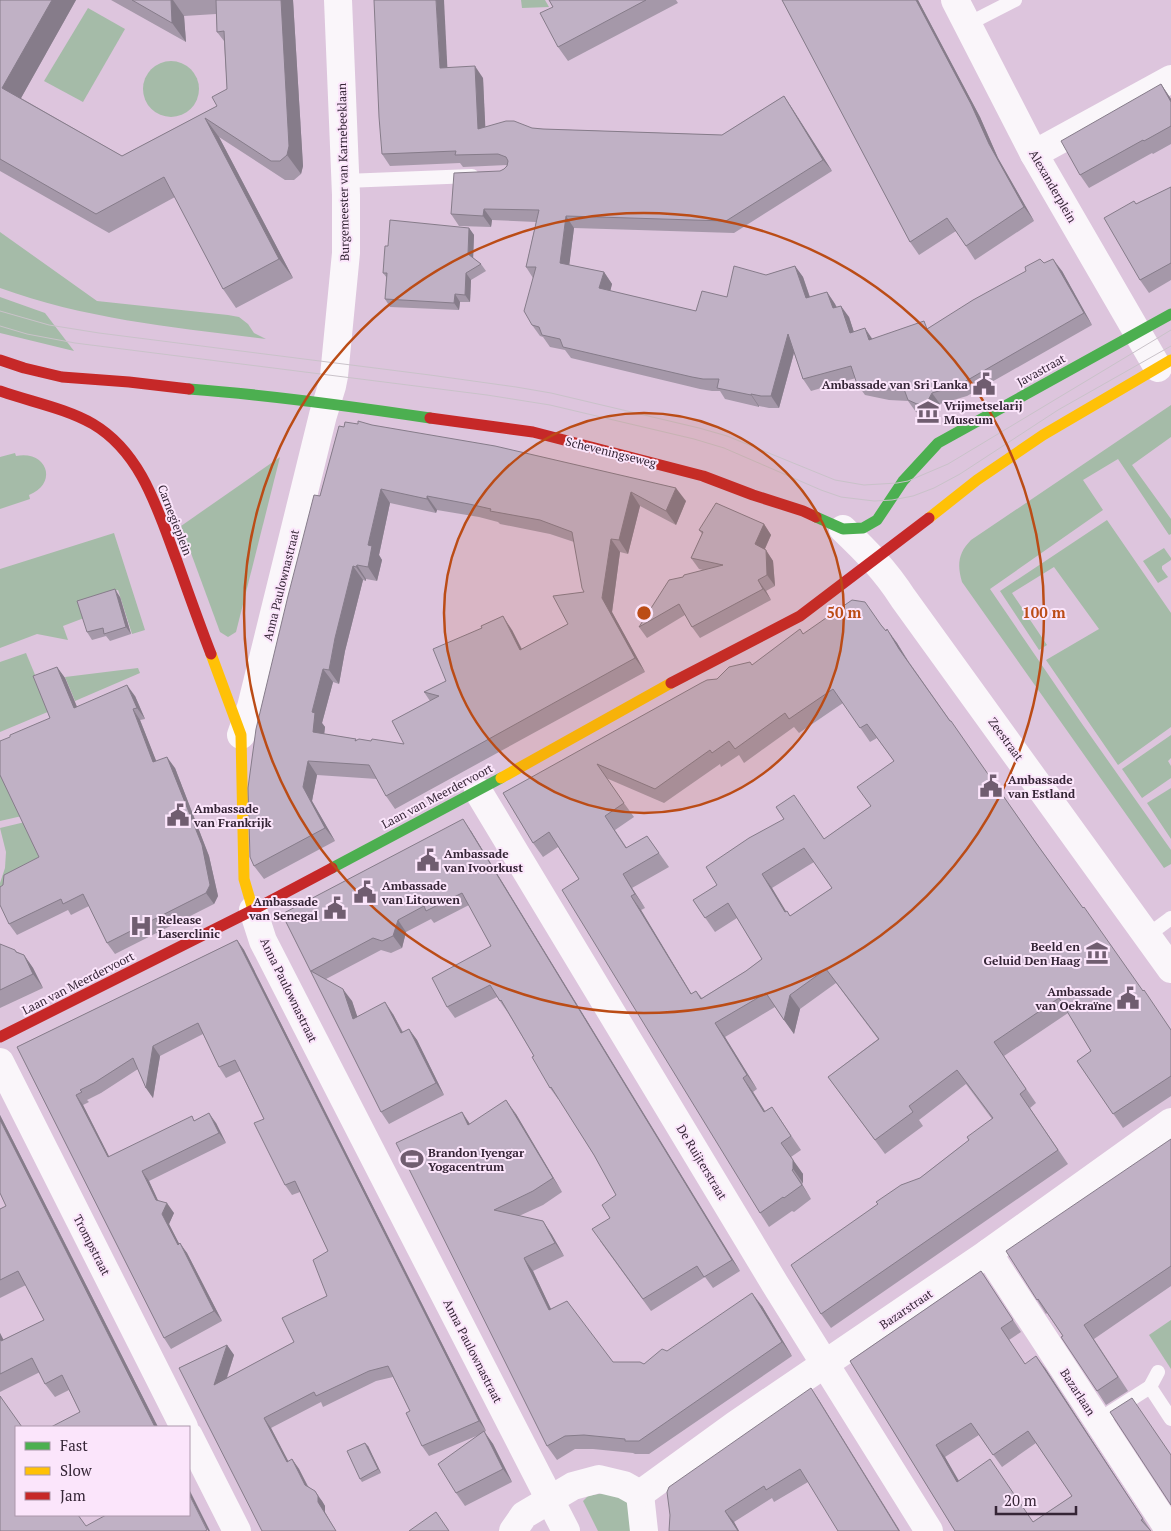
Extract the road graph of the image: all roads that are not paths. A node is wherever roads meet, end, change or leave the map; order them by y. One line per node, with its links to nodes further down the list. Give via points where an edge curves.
1 (338, 0): 8 (street, Burgemeester van Karnebeeklaan)
2 (955, 0): 4 (street, Alexanderplein)
3 (1015, 0): 4 (lane)
4 (968, 24): 6 (street, Alexanderplein)
5 (1171, 79): 6 (street)
6 (1034, 154): 10 (street, Alexanderplein)
7 (488, 175): 8 (lane)
8 (345, 181): 14 (street, Burgemeester van Karnebeeklaan, via 346,253 334,376)
9 (1171, 314): 10 (street, Javastraat)
10 (1137, 332): 12 (street, Alexanderplein); 15 (street, Javastraat, via 938,443 903,481 877,520 862,528)
11 (0, 360): 14 (street, via 62,377)
12 (1164, 364): 16 (street, via 1043,435 977,480)
13 (0, 391): 17 (street, Carnegieplein, via 82,418 118,443 135,464 153,496)
14 (326, 403): 15 (street, Scheveningseweg, via 533,432 703,476 803,511); 17 (street, Anna Paulownastraat, via 251,707)
15 (843, 529): 16 (street, Scheveningseweg)
16 (874, 559): 18 (street, Laan van Meerdervoort, via 800,616 697,669); 21 (street, Zeestraat)
17 (241, 735): 19 (street, Anna Paulownastraat, via 244,879)
18 (478, 791): 19 (street, Laan van Meerdervoort); 27 (street, De Ruijterstraat)
19 (253, 910): 23 (street, Laan van Meerdervoort); 35 (street, Anna Paulownastraat, via 264,941)
20 (1171, 918): 21 (lane)
21 (1148, 935): 22 (street, Zeestraat)
22 (1171, 969)
23 (0, 1037)
24 (0, 1062): 32 (street, Trompstraat)
25 (1171, 1122): 26 (street, Bazarstraat)
26 (988, 1253): 27 (street, Bazarstraat); 31 (street, Bazarlaan)
27 (826, 1364): 34 (street, Bazarstraat); 40 (street, De Ruijterstraat)
28 (1158, 1372): 29 (lane)
29 (1150, 1387): 30 (lane); 31 (lane)
30 (1171, 1419)
31 (1097, 1421): 41 (street, Bazarlaan)
32 (183, 1426)
33 (190, 1438): 36 (street)
34 (640, 1494): 35 (street, via 624,1485 600,1479 573,1486); 39 (street)
35 (549, 1500): 37 (street, via 524,1515); 38 (street, Anna Paulownastraat)
36 (237, 1531)
37 (513, 1531)
38 (566, 1531)
39 (644, 1531)
40 (929, 1531)
41 (1170, 1531)

